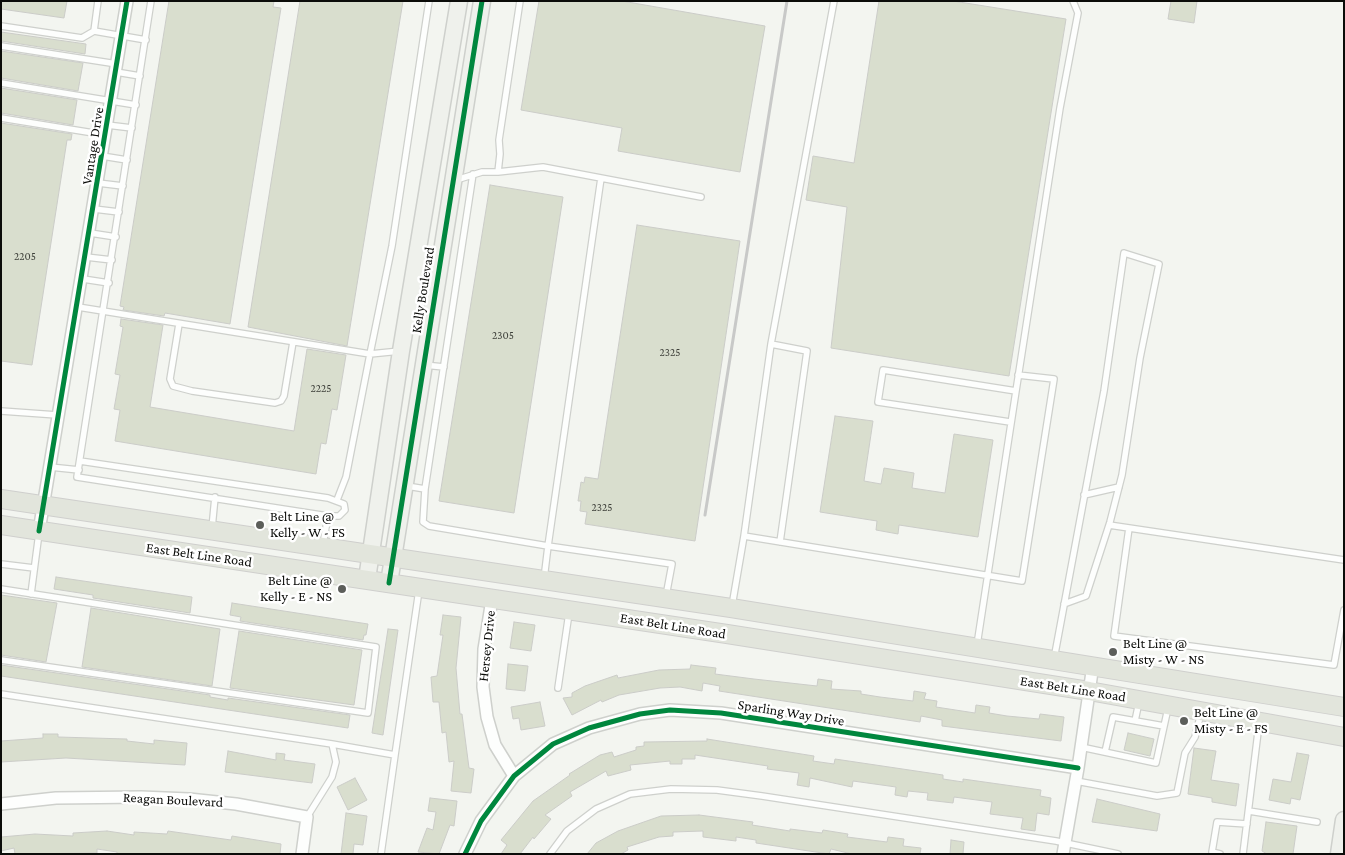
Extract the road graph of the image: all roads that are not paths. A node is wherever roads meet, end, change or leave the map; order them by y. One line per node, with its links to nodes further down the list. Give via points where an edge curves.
1 (98, 1): 11 (lane)
2 (127, 1): 12 (street, Vantage Drive)
3 (151, 1): 13 (lane)
4 (429, 1): 47 (lane, via 392,246)
5 (460, 1): 27 (street, Kelly Boulevard)
6 (482, 1): 29 (street, Kelly Boulevard)
7 (520, 1): 25 (lane, via 499,140)
8 (834, 1): 45 (lane)
9 (1073, 1): 50 (lane, via 1078,13)
10 (1, 26): 11 (lane, via 82,38)
11 (94, 31): 12 (lane)
12 (122, 36): 13 (lane); 15 (street, Vantage Drive)
13 (146, 40): 16 (lane)
14 (1, 46): 15 (lane)
15 (116, 68): 16 (lane); 18 (street, Vantage Drive)
16 (140, 76): 19 (lane)
17 (1, 84): 18 (lane)
18 (111, 100): 19 (lane); 22 (street, Vantage Drive)
19 (136, 105): 21 (lane)
20 (1, 118): 22 (lane)
21 (132, 128): 22 (lane); 24 (lane)
22 (106, 130): 23 (street, Vantage Drive)
23 (102, 156): 24 (lane); 30 (street, Vantage Drive)
24 (127, 160): 31 (lane)
25 (498, 172): 26 (lane); 28 (lane, via 543,167)
26 (473, 174): 29 (lane); 49 (lane)
27 (430, 178): 29 (street); 46 (street, Kelly Boulevard)
28 (601, 178): 32 (lane); 75 (lane)
29 (452, 182): 48 (street, Kelly Boulevard)
30 (98, 183): 31 (lane); 33 (street, Vantage Drive)
31 (123, 186): 34 (lane)
32 (701, 197)
33 (94, 208): 34 (lane); 35 (street, Vantage Drive)
34 (119, 212): 36 (lane)
35 (90, 233): 36 (lane); 37 (street, Vantage Drive)
36 (116, 237): 38 (lane)
37 (86, 257): 38 (lane); 39 (street, Vantage Drive)
38 (112, 260): 40 (lane)
39 (82, 279): 40 (lane); 41 (street, Vantage Drive)
40 (109, 284): 42 (lane)
41 (78, 307): 42 (lane); 53 (street, Vantage Drive)
42 (104, 312): 43 (lane); 55 (lane)
43 (179, 324): 44 (lane); 44 (lane, via 170,379 173,386 192,391 275,403 281,401)
44 (293, 342): 47 (lane)
45 (771, 344): 72 (lane); 73 (lane, via 807,351)
46 (402, 351): 47 (lane); 48 (street); 76 (street, Kelly Boulevard)
47 (370, 354): 64 (lane, via 346,477)
48 (423, 359): 49 (lane); 58 (street, Kelly Boulevard)
49 (444, 367): 60 (lane)
50 (1018, 375): 51 (lane); 81 (lane, via 1054,380 1022,581)
51 (1016, 391): 54 (lane); 54 (lane, via 883,370 878,402)
52 (1, 411): 53 (lane)
53 (57, 415): 56 (street, Vantage Drive)
54 (1010, 422): 81 (lane)
55 (80, 461): 57 (lane); 64 (lane)
56 (50, 467): 57 (lane); 65 (street, Vantage Drive)
57 (78, 470): 62 (lane, via 77,477)
58 (403, 486): 60 (lane); 77 (street, Kelly Boulevard)
59 (1119, 487): 61 (lane); 61 (lane, via 1159,264 1124,253 1104,391); 67 (lane)
60 (425, 489): 75 (lane, via 423,522 429,526)
61 (1084, 495): 90 (lane)
62 (215, 497): 66 (lane); 70 (lane)
63 (1, 499): 65 (main road, East Belt Line Road)
64 (337, 500): 66 (lane, via 344,504 344,510 339,516)
65 (44, 505): 70 (main road, East Belt Line Road); 71 (street, Vantage Drive)
66 (328, 516): 74 (lane)
67 (1109, 525): 69 (lane); 90 (lane, via 1086,596)
68 (1, 526): 71 (main road, East Belt Line Road)
69 (1129, 528): 78 (lane); 93 (lane, via 1114,636 1334,665)
70 (212, 530): 74 (main road, East Belt Line Road)
71 (39, 531): 80 (lane); 82 (main road, East Belt Line Road)
72 (744, 536): 73 (lane); 91 (lane)
73 (780, 542): 81 (lane)
74 (323, 546): 76 (main road, East Belt Line Road)
75 (548, 546): 83 (lane); 88 (lane, via 672,564)
76 (371, 553): 77 (main road, East Belt Line Road); 82 (street, Kelly Boulevard)
77 (393, 556): 83 (main road, East Belt Line Road); 84 (street, Kelly Boulevard)
78 (1344, 560)
79 (1, 564): 80 (lane)
80 (34, 568): 87 (lane)
81 (986, 576): 95 (lane)
82 (367, 580): 84 (main road, East Belt Line Road)
83 (543, 580): 88 (main road, East Belt Line Road)
84 (389, 582): 85 (main road, East Belt Line Road)
85 (419, 587): 89 (main road, East Belt Line Road); 113 (lane)
86 (1, 589): 87 (lane)
87 (31, 594): 97 (lane, via 376,647 368,713)
88 (666, 598): 91 (main road, East Belt Line Road)
89 (492, 599): 92 (main road, East Belt Line Road); 115 (street, Hersey Drive, via 484,649 483,687 495,745)
90 (1064, 604): 96 (lane)
91 (731, 608): 94 (main road); 95 (main road, East Belt Line Road)
92 (569, 610): 94 (main road, East Belt Line Road); 99 (lane)
93 (1344, 610)
94 (727, 634): 100 (main road, East Belt Line Road)
95 (977, 647): 96 (main road, East Belt Line Road)
96 (1054, 659): 98 (main road, East Belt Line Road)
97 (1, 660)
98 (1092, 665): 100 (street); 104 (main road, East Belt Line Road)
99 (558, 688)
100 (1089, 691): 102 (main road, East Belt Line Road); 111 (street)
101 (1, 694): 110 (lane)
102 (1139, 700): 103 (main road, East Belt Line Road); 106 (lane)
103 (1168, 705): 105 (main road, East Belt Line Road); 108 (lane)
104 (1344, 707)
105 (1201, 711): 107 (main road, East Belt Line Road); 116 (lane, via 1194,737 1184,753 1177,793 1157,796)
106 (1135, 721): 108 (lane); 112 (lane, via 1113,717)
107 (1259, 721): 109 (main road, East Belt Line Road); 118 (lane)
108 (1164, 726): 112 (lane, via 1156,763)
109 (1344, 737)
110 (332, 744): 113 (lane); 119 (lane, via 336,762 332,777)
111 (1081, 747): 112 (lane); 114 (street)
112 (1105, 752)
113 (395, 755): 125 (lane)
114 (1078, 768): 115 (street, Sparling Way Drive, via 721,714 670,710 640,714 589,728 553,744); 116 (street)
115 (514, 776): 126 (street, Sparling Way Drive, via 481,821)
116 (1076, 781): 123 (street)
117 (1, 804): 119 (street, Reagan Boulevard, via 56,798 180,798)
118 (1248, 811): 120 (lane); 122 (lane)
119 (307, 817): 124 (street)
120 (1317, 822)
121 (1344, 822): 131 (street)
122 (1247, 824): 129 (lane, via 1218,822 1212,852); 130 (lane)
123 (1064, 848): 127 (lane, via 762,796 717,790 671,789 630,794 596,809 567,831); 128 (lane)
124 (302, 854)
125 (380, 854)
126 (465, 854)
127 (550, 854)
128 (1118, 854)
129 (1220, 854)
130 (1243, 854)
131 (1338, 854)

